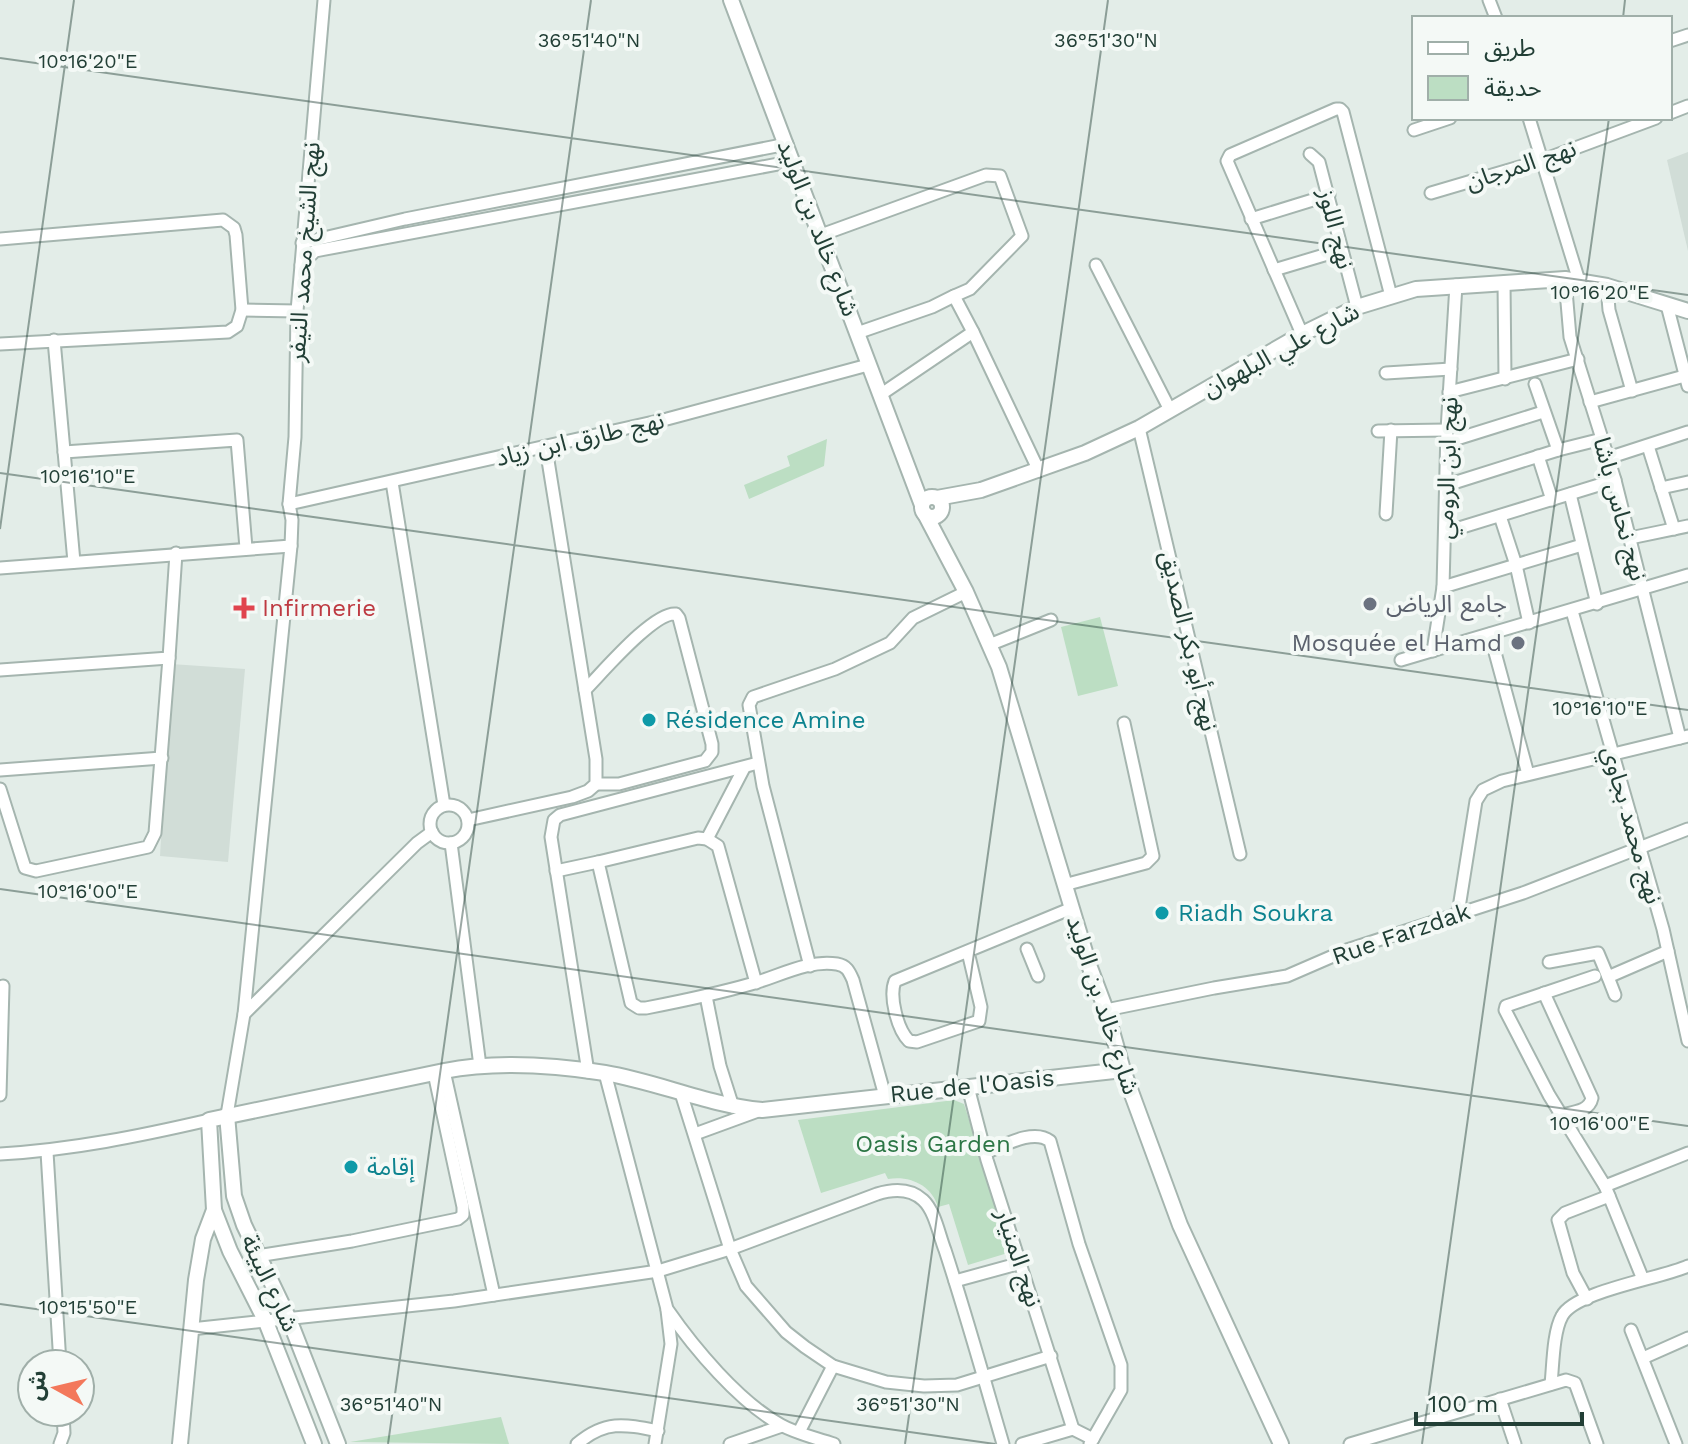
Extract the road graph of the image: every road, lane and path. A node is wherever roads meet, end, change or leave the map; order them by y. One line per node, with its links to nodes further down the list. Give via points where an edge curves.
1 (324, 0): 16 (street, نهج الشيخ محمد النيفر)
2 (731, 0): 7 (street, شارع خالد بن الوليد)
3 (1444, 120): 6 (street)
4 (1530, 120): 9 (street, نهج نحاس باشا)
5 (1651, 120): 9 (street, نهج المرجان)
6 (1414, 130)
7 (787, 144): 10 (street, شارع خالد بن الوليد); 16 (street)
8 (1310, 154): 12 (street, نهج اللوز, via 1319,162)
9 (1543, 160): 11 (street, نهج المرجان); 21 (street, نهج نحاس باشا)
10 (794, 161): 14 (street, شارع خالد بن الوليد); 19 (street, via 315,251)
11 (1431, 193)
12 (1329, 195): 13 (street); 17 (street, نهج اللوز)
13 (1251, 219): 20 (street); 26 (street, via 1227,161 1230,155 1340,109)
14 (821, 235): 25 (street, via 986,175 1000,176 1022,236 970,289); 33 (street, شارع خالد بن الوليد)
15 (0, 239): 29 (street, via 223,220 236,235)
16 (302, 243): 19 (street, نهج الشيخ محمد النيفر)
17 (1341, 250): 20 (street); 28 (street, نهج اللوز)
18 (1096, 265): 48 (street)
19 (301, 266): 30 (street, نهج الشيخ محمد النيفر)
20 (1274, 270): 34 (street)
21 (1572, 280): 22 (street, شارع علي البلهوان); 24 (street, شارع علي البلهوان); 37 (street, نهج نحاس باشا, via 1570,337)
22 (1504, 282): 23 (street, شارع علي البلهوان); 41 (street)
23 (1456, 285): 26 (street, شارع علي البلهوان); 39 (street, نهج ابن الرومي)
24 (1607, 286): 27 (street, شارع علي البلهوان); 44 (street)
25 (954, 296): 32 (street); 33 (street)
26 (1391, 296): 28 (street, شارع علي البلهوان)
27 (1667, 305): 31 (street, شارع علي البلهوان); 42 (street)
28 (1357, 307): 34 (street, شارع علي البلهوان)
29 (242, 310): 30 (street); 35 (street, via 237,326 228,332)
30 (297, 311): 70 (street, نهج الشيخ محمد النيفر)
31 (1688, 311)
32 (973, 332): 46 (street); 62 (street)
33 (857, 333): 38 (street, شارع خالد بن الوليد)
34 (1302, 334): 48 (street, شارع علي البلهوان)
35 (54, 340): 36 (street); 59 (street)
36 (0, 344)
37 (1578, 359): 41 (street); 47 (street, نهج نحاس باشا)
38 (868, 365): 46 (street, شارع خالد بن الوليد); 57 (street, نهج طارق ابن زياد)
39 (1451, 369): 40 (street); 45 (street, نهج ابن الرومي)
40 (1386, 373)
41 (1505, 379): 45 (street)
42 (1687, 379): 44 (street)
43 (1535, 384): 49 (street)
44 (1632, 391): 47 (street)
45 (1449, 392): 54 (street, نهج ابن الرومي)
46 (880, 395): 71 (street, شارع خالد بن الوليد, via 904,457)
47 (1590, 402): 55 (street, نهج نحاس باشا)
48 (1170, 410): 50 (street, شارع علي البلهوان)
49 (1543, 412): 54 (street); 58 (street)
50 (1139, 428): 62 (street, شارع علي البلهوان); 117 (street, نهج أبو بكر الصديق)
51 (1391, 430): 52 (street); 54 (street); 72 (street)
52 (1378, 431)
53 (1688, 432): 56 (street)
54 (1447, 436): 66 (street, نهج ابن الرومي)
55 (1602, 439): 58 (street); 61 (street, نهج نحاس باشا)
56 (1648, 446): 61 (street); 67 (street)
57 (546, 448): 64 (street, نهج طارق ابن زياد); 99 (street)
58 (1558, 450): 60 (street)
59 (64, 452): 80 (street, via 237,440); 82 (street)
60 (1538, 456): 66 (street); 69 (street)
61 (1608, 458): 63 (street, نهج نحاس باشا)
62 (1039, 471): 71 (street, شارع علي البلهوان)
63 (1615, 480): 68 (street); 77 (street, نهج نحاس باشا)
64 (392, 482): 70 (street, نهج طارق ابن زياد); 110 (street)
65 (1688, 482): 67 (street)
66 (1447, 485): 76 (street, نهج ابن الرومي)
67 (1661, 488): 75 (street)
68 (1570, 494): 69 (street); 78 (street)
69 (1552, 500): 73 (street)
70 (289, 504): 79 (street, نهج الشيخ محمد النيفر)
71 (933, 507): 88 (street, شارع خالد بن الوليد)
72 (1386, 514)
73 (1500, 516): 76 (street); 83 (street)
74 (1688, 526): 75 (street)
75 (1674, 529): 77 (street)
76 (1446, 532): 86 (street, نهج ابن الرومي)
77 (1630, 538): 87 (street, نهج نحاس باشا)
78 (1582, 545): 83 (street); 89 (street)
79 (291, 546): 80 (street); 137 (street, نهج الشيخ محمد النيفر)
80 (246, 548): 81 (street)
81 (176, 553): 82 (street); 96 (street)
82 (74, 562): 84 (street)
83 (1516, 565): 86 (street); 92 (street)
84 (0, 568)
85 (1688, 575): 87 (street)
86 (1443, 587): 95 (street, نهج ابن الرومي)
87 (1641, 588): 89 (street); 101 (street, نهج نحاس باشا)
88 (966, 592): 94 (street, شارع خالد بن الوليد); 104 (street, via 913,618 890,643 835,669 753,697 749,705)
89 (1597, 604): 90 (street)
90 (1572, 611): 92 (street); 102 (street, نهج محمد بجاوي)
91 (1051, 620): 94 (street)
92 (1529, 623): 93 (street)
93 (1490, 634): 95 (street); 107 (street)
94 (989, 645): 120 (street, شارع خالد بن الوليد)
95 (1433, 651): 97 (street)
96 (169, 658): 98 (street); 103 (street)
97 (1401, 660)
98 (0, 670)
99 (585, 690): 108 (street); 108 (street, via 654,622 676,614 712,744 705,761 619,784)
100 (1124, 723): 120 (street, via 1153,856 1146,863)
101 (1684, 737): 102 (street)
102 (1611, 753): 107 (street); 116 (street, نهج محمد بجاوي)
103 (162, 758): 106 (street); 109 (street, via 155,833 148,847 36,871 25,868 20,858)
104 (758, 763): 105 (street); 127 (street)
105 (744, 768): 114 (street); 119 (street, via 560,815 551,828)
106 (0, 770)
107 (1528, 774): 122 (street, via 1490,785 1476,801)
108 (596, 784): 111 (street, via 572,797)
109 (0, 789)
110 (444, 805): 111 (street, via 456,806); 113 (street, via 431,816)
111 (468, 820): 115 (street, via 462,837)
112 (1688, 829): 116 (street, Rue Farzdak)
113 (432, 832): 115 (street); 137 (street)
114 (707, 839): 118 (street); 131 (street, via 718,846)
115 (451, 843): 139 (street)
116 (1639, 847): 122 (street, Rue Farzdak); 124 (street, نهج محمد بجاوي)
117 (1240, 854)
118 (598, 862): 119 (street); 135 (street, via 631,1003 646,1008)
119 (556, 871): 142 (street)
120 (1064, 885): 121 (street, شارع خالد بن الوليد)
121 (1072, 908): 125 (street); 136 (street, شارع خالد بن الوليد)
122 (1458, 914): 136 (street, Rue Farzdak, via 1287,976)
123 (1027, 949): 128 (street)
124 (1668, 951): 130 (street); 138 (street, نهج محمد بجاوي)
125 (968, 952): 125 (street, via 895,981 892,993 909,1041 979,1021 981,1007)
126 (1549, 962): 130 (street, via 1598,953)
127 (810, 966): 131 (street); 147 (street, via 831,963 849,969)
128 (1038, 976)
129 (1595, 976): 133 (street)
130 (1608, 977): 134 (street)
131 (756, 983): 135 (street)
132 (0, 987): 146 (street)
133 (1544, 993): 151 (street, via 1592,1098 1585,1109); 151 (street, via 1505,1010)
134 (1615, 995)
135 (706, 996): 148 (street)
136 (1106, 1010): 140 (street, شارع خالد بن الوليد)
137 (244, 1014): 150 (street, نهج الشيخ محمد النيفر)
138 (1688, 1041)
139 (480, 1066): 141 (street, Rue de l'Oasis); 142 (street, Rue de l'Oasis)
140 (1123, 1070): 144 (street, Rue de l'Oasis); 196 (street, شارع خالد بن الوليد, via 1180,1225)
141 (439, 1072): 150 (street, Rue de l'Oasis); 161 (street, via 463,1215); 167 (street)
142 (588, 1072): 143 (street, Rue de l'Oasis)
143 (605, 1073): 145 (street, Rue de l'Oasis); 164 (street)
144 (968, 1087): 147 (street, Rue de l'Oasis); 155 (street, نهج المنيار)
145 (681, 1093): 148 (street, Rue de l'Oasis); 153 (street)
146 (0, 1095)
147 (885, 1096): 149 (street, Rue de l'Oasis)
148 (733, 1107): 149 (street, Rue de l'Oasis)
149 (762, 1110): 153 (street)
150 (227, 1115): 152 (street, Rue de l'Oasis); 161 (street, شارع البيئة, via 234,1196)
151 (1561, 1115): 158 (street)
152 (209, 1120): 154 (street); 159 (street, شارع البيئة)
153 (695, 1134): 160 (street)
154 (47, 1152): 157 (street); 175 (street)
155 (985, 1153): 162 (street, نهج المنيار); 186 (street, via 1033,1136 1050,1141 1121,1365 1121,1390)
156 (1688, 1153): 158 (street)
157 (0, 1154)
158 (1607, 1191): 165 (street); 168 (street, via 1558,1220 1573,1273)
159 (214, 1210): 171 (street, شارع البيئة); 172 (street, via 203,1239)
160 (730, 1249): 164 (street); 166 (street, via 877,1194 902,1190 925,1201); 178 (street, via 746,1286 775,1321)
161 (257, 1256): 170 (street, شارع البيئة)
162 (1021, 1263): 166 (street); 176 (street, نهج المنيار)
163 (1688, 1266): 165 (street, via 1660,1277)
164 (658, 1271): 167 (street); 169 (street)
165 (1642, 1277): 168 (street)
166 (955, 1281): 179 (street)
167 (494, 1295): 170 (street)
168 (1587, 1299): 180 (street, via 1561,1318)
169 (667, 1309): 182 (street, via 714,1366); 184 (street, via 671,1344)
170 (289, 1319): 171 (street); 189 (street, شارع البيئة)
171 (266, 1322): 172 (street); 188 (street, شارع البيئة)
172 (191, 1329): 187 (street)
173 (1631, 1330): 177 (street)
174 (1688, 1338): 177 (street)
175 (59, 1348)
176 (1051, 1356): 179 (street); 183 (street, نهج المنيار)
177 (1643, 1358): 200 (street)
178 (833, 1366): 179 (street, via 886,1382 924,1386); 185 (street)
179 (984, 1378): 194 (street)
180 (1551, 1384): 181 (street); 199 (street, via 1575,1383)
181 (1500, 1399): 197 (street); 198 (street)
182 (782, 1426): 185 (street); 192 (street)
183 (1073, 1429): 186 (street); 195 (street)
184 (658, 1431): 190 (street, via 606,1427); 191 (street)
185 (799, 1432): 193 (street)
186 (1092, 1441)
187 (180, 1444)
188 (314, 1444)
189 (338, 1444)
190 (577, 1444)
191 (655, 1444)
192 (730, 1444)
193 (834, 1444)
194 (1003, 1444)
195 (1022, 1444)
196 (1281, 1444)
197 (1350, 1444)
198 (1515, 1444)
199 (1597, 1444)
200 (1676, 1444)

